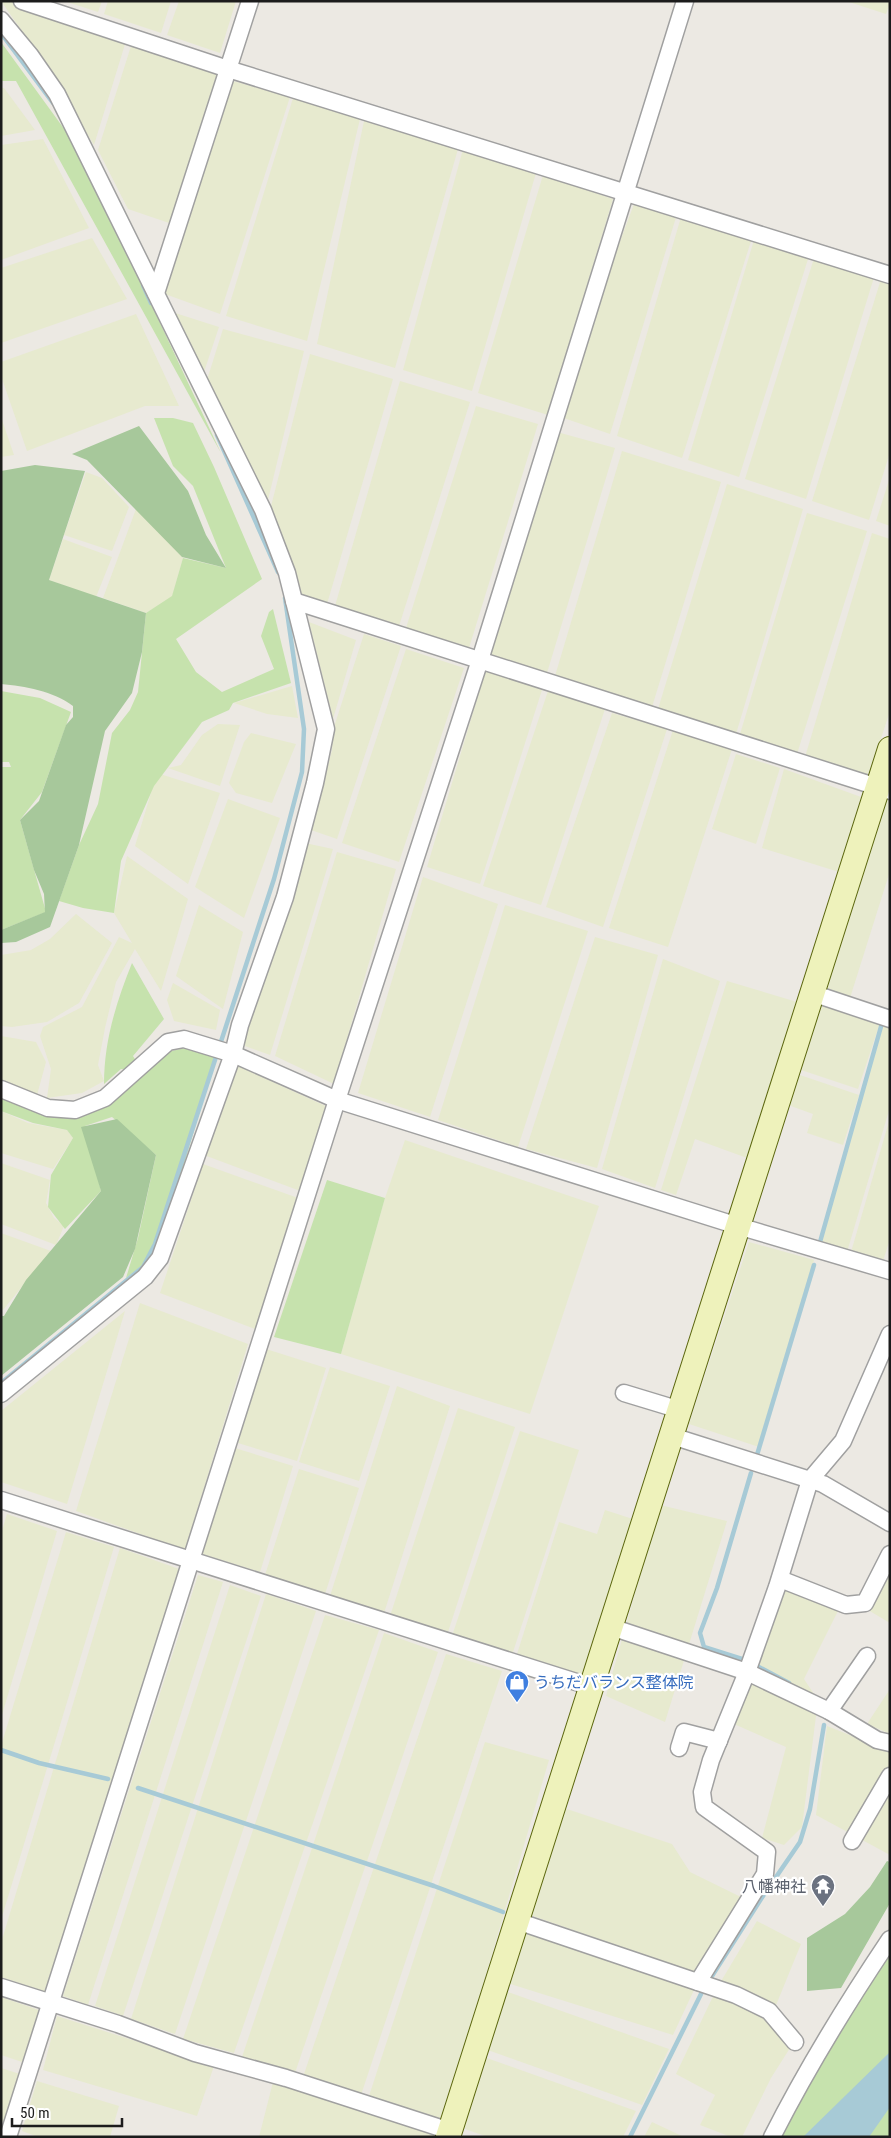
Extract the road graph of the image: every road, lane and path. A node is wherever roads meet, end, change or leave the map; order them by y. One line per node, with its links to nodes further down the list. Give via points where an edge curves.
1 (22, 1): 5 (street)
2 (250, 1): 5 (street)
3 (685, 1): 6 (street)
4 (1, 20): 8 (street, via 57,94)
5 (228, 69): 6 (street); 8 (street)
6 (625, 192): 7 (street); 10 (street)
7 (890, 276)
8 (156, 293): 9 (street, via 263,510)
9 (294, 601): 10 (street); 15 (street, via 326,729 285,897)
10 (480, 660): 12 (street); 17 (street)
11 (890, 749): 12 (street)
12 (884, 789): 13 (street)
13 (812, 993): 14 (street); 18 (street)
14 (890, 1019)
15 (233, 1054): 16 (street, via 184,1039 168,1042 105,1098 76,1110 48,1108); 17 (street); 22 (street, via 160,1258 139,1283)
16 (1, 1089)
17 (337, 1100): 18 (street); 29 (street)
18 (738, 1226): 19 (street); 23 (street)
19 (890, 1271)
20 (890, 1334): 25 (street, via 843,1441)
21 (624, 1393): 23 (street)
22 (1, 1394)
23 (680, 1410): 24 (street)
24 (672, 1436): 25 (street); 31 (street)
25 (810, 1480): 27 (street, via 823,1484); 30 (street)
26 (1, 1500): 29 (street)
27 (890, 1523)
28 (890, 1554): 30 (street, via 865,1603 846,1605)
29 (192, 1560): 34 (street); 45 (street)
30 (780, 1579): 33 (street)
31 (611, 1627): 33 (street); 34 (street)
32 (867, 1656): 35 (street)
33 (747, 1672): 35 (street); 36 (street)
34 (592, 1687): 41 (street)
35 (829, 1711): 37 (street, via 877,1740)
36 (719, 1741): 38 (street, via 684,1732); 43 (street, via 702,1792 704,1806 767,1852 767,1862 765,1874)
37 (890, 1743)
38 (679, 1748)
39 (890, 1776): 40 (street)
40 (852, 1841)
41 (517, 1921): 43 (street); 47 (street)
42 (890, 1939): 49 (street, via 800,2082)
43 (698, 1982): 46 (street, via 736,1995 768,2011)
44 (1, 1987): 45 (street)
45 (51, 2003): 47 (street); 48 (street)
46 (795, 2042)
47 (449, 2134)
48 (8, 2137)
49 (772, 2137)

